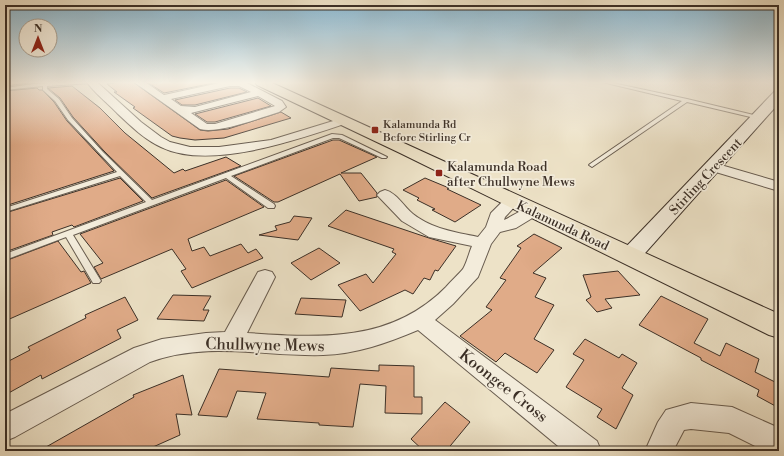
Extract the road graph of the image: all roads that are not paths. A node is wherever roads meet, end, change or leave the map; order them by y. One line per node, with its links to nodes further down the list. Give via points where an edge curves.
1 (59, 103): 16 (lane, via 70,119)
2 (115, 103): 12 (street, via 150,135 168,146 181,148 209,150 262,146)
3 (170, 103): 10 (street)
4 (210, 103): 10 (street, via 195,110)
5 (278, 103): 10 (street, via 281,107 275,110 210,128 201,126)
6 (297, 103): 12 (main road, Kalamunda Road)
7 (682, 103): 14 (lane)
8 (701, 103): 11 (lane)
9 (772, 103): 11 (main road, Stirling Crescent)
10 (177, 109)
11 (760, 117): 15 (main road, Stirling Crescent)
12 (343, 121): 20 (main road, Kalamunda Road)
13 (384, 158): 17 (lane, via 336,135)
14 (592, 165)
15 (714, 167): 18 (street); 27 (main road, Stirling Crescent)
16 (121, 173): 21 (lane); 23 (lane)
17 (226, 175): 21 (lane); 22 (lane)
18 (779, 187)
19 (385, 195): 26 (street, via 408,218 435,233)
20 (512, 201): 24 (main road, Kalamunda Road); 26 (street, Chullwyne Mews, via 497,216)
21 (150, 203): 25 (lane)
22 (271, 206)
23 (5, 210)
24 (533, 211): 26 (street); 27 (main road, Kalamunda Road)
25 (68, 234): 28 (lane); 30 (lane)
26 (488, 235): 31 (street, Chullwyne Mews, via 471,272 446,299)
27 (630, 256): 32 (main road, Kalamunda Road)
28 (5, 257)
29 (265, 277): 33 (street)
30 (96, 282)
31 (420, 320): 33 (street, Chullwyne Mews, via 381,336 351,343 324,346); 36 (street, Koongee Cross)
32 (779, 327)
33 (232, 341): 34 (street, Chullwyne Mews, via 185,344 142,355)
34 (5, 428)
35 (779, 443): 37 (street, via 732,420 691,416 676,419)
36 (587, 451)
37 (659, 451)

